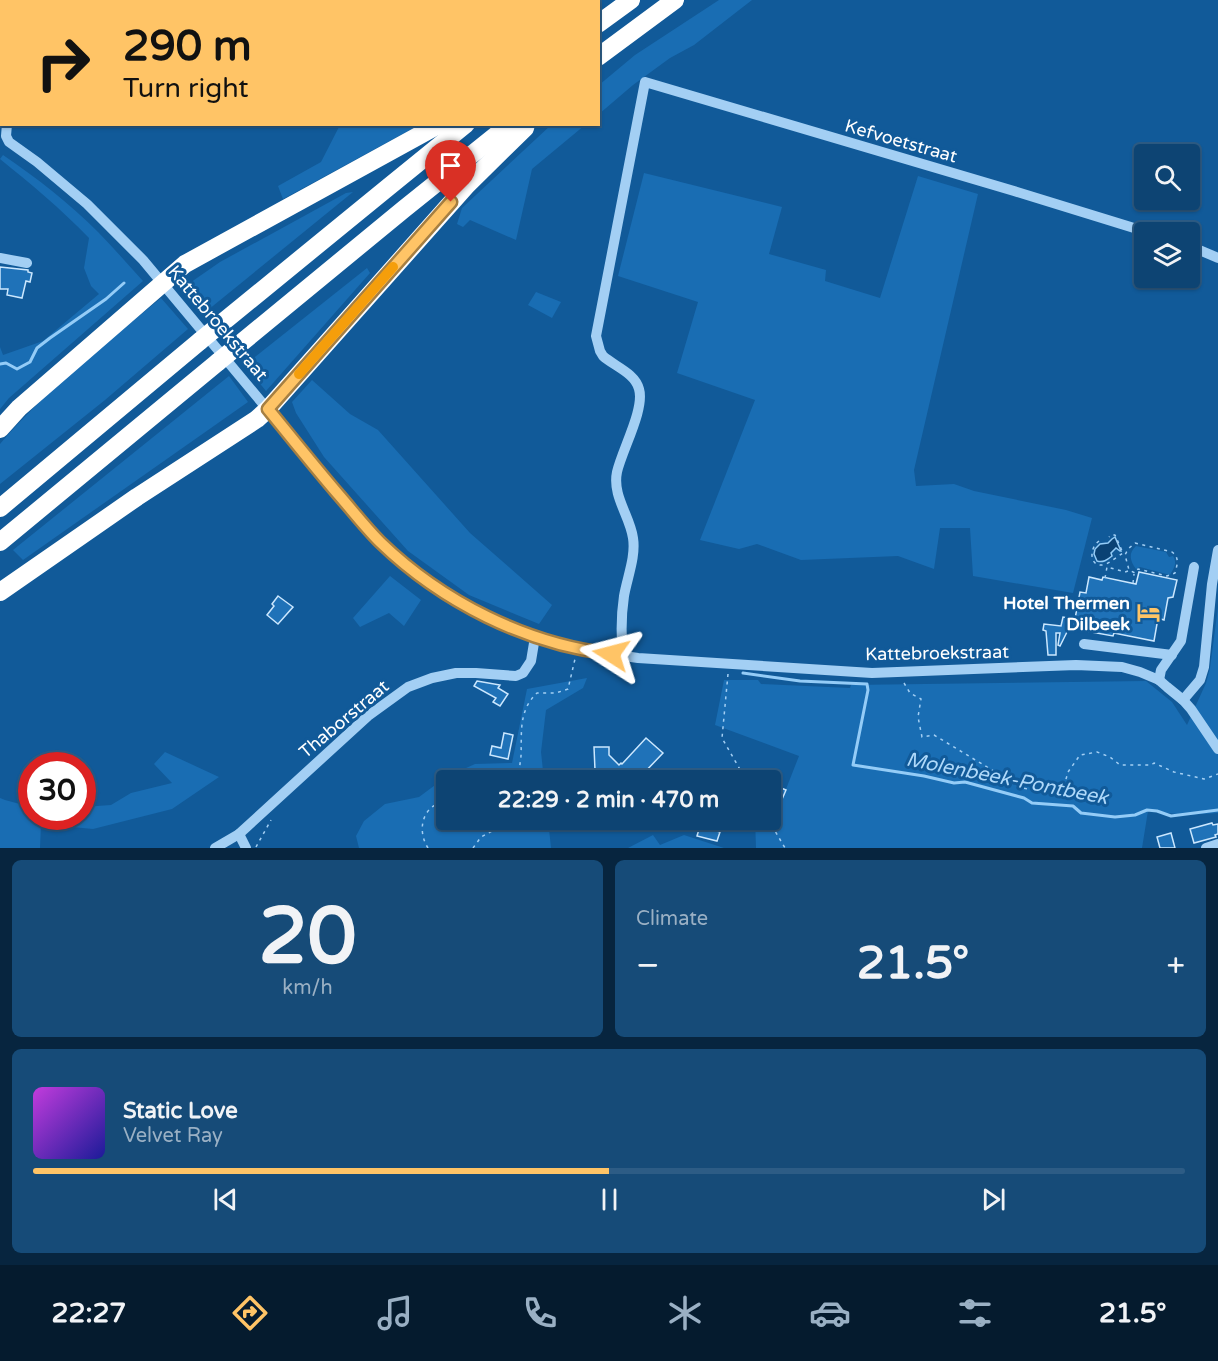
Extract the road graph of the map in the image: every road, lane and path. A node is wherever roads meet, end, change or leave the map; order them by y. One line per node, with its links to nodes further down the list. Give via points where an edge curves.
1 (631, 0): 3 (highway)
2 (675, 0): 4 (highway)
3 (600, 23)
4 (600, 56)
5 (436, 126): 16 (highway, via 185,264)
6 (464, 126): 19 (highway, bridge)
7 (508, 126): 22 (highway, bridge)
8 (526, 126): 17 (highway, via 467,184)
9 (7, 127): 10 (street); 16 (street, Kattebroekstraat, via 9,142 87,204)
10 (0, 144)
11 (1134, 228): 36 (street, Kefvoetstraat, via 645,82 596,336 603,356 636,381 641,397 617,472 618,495 634,548 623,598)
12 (1200, 250): 14 (street)
13 (0, 258): 15 (street)
14 (1218, 258)
15 (27, 263)
16 (163, 283): 17 (street, Kattebroekstraat); 18 (highway)
17 (268, 409): 31 (highway); 32 (street, Kattebroekstraat, via 364,525 403,563 475,611)
18 (0, 429)
19 (0, 508)
20 (1109, 537): 24 (path, via 1114,535)
21 (1099, 541): 25 (path, via 1093,547 1092,560)
22 (0, 542)
23 (1218, 550): 40 (street, via 1204,667 1200,680)
24 (1123, 554): 25 (path); 27 (path); 28 (path, via 1135,543 1172,552 1178,561 1175,573 1167,576 1138,569)
25 (1106, 566): 27 (path); 29 (path)
26 (1194, 567): 35 (street, via 1181,641)
27 (1129, 570): 28 (path)
28 (1135, 573): 30 (path)
29 (1104, 578)
30 (1133, 583)
31 (0, 592)
32 (535, 637): 34 (street, Kattebroekstraat); 48 (street, Thaborstraat, via 531,661 524,673 456,673 408,687 368,716)
33 (1084, 644): 35 (street)
34 (577, 649): 36 (street, Kattebroekstraat); 42 (path, via 568,689 537,693 526,709)
35 (1172, 655): 39 (street)
36 (623, 656): 37 (street, Kattebroekstraat)
37 (729, 664): 38 (street, Kattebroekstraat); 43 (path, via 722,738)
38 (898, 672): 39 (street, Kattebroekstraat, via 1076,665 1122,668); 44 (path, via 910,693 921,699 918,717 922,737 934,735 1018,787 1056,795 1063,790 1068,772 1080,755 1097,752 1120,765 1154,763 1204,779)
39 (1159, 680): 40 (street, Kattebroekstraat)
40 (1183, 700): 41 (street, Kattebroekstraat)
41 (1218, 748)
42 (519, 770)
43 (740, 770)
44 (1218, 774)
45 (436, 803): 52 (path, via 423,820 421,832)
46 (494, 830): 53 (path, via 481,837)
47 (774, 830): 54 (path)
48 (239, 834): 50 (street); 51 (street)
49 (1218, 844): 55 (street)
50 (215, 848)
51 (246, 848)
52 (428, 848)
53 (473, 848)
54 (785, 848)
55 (1206, 848)

